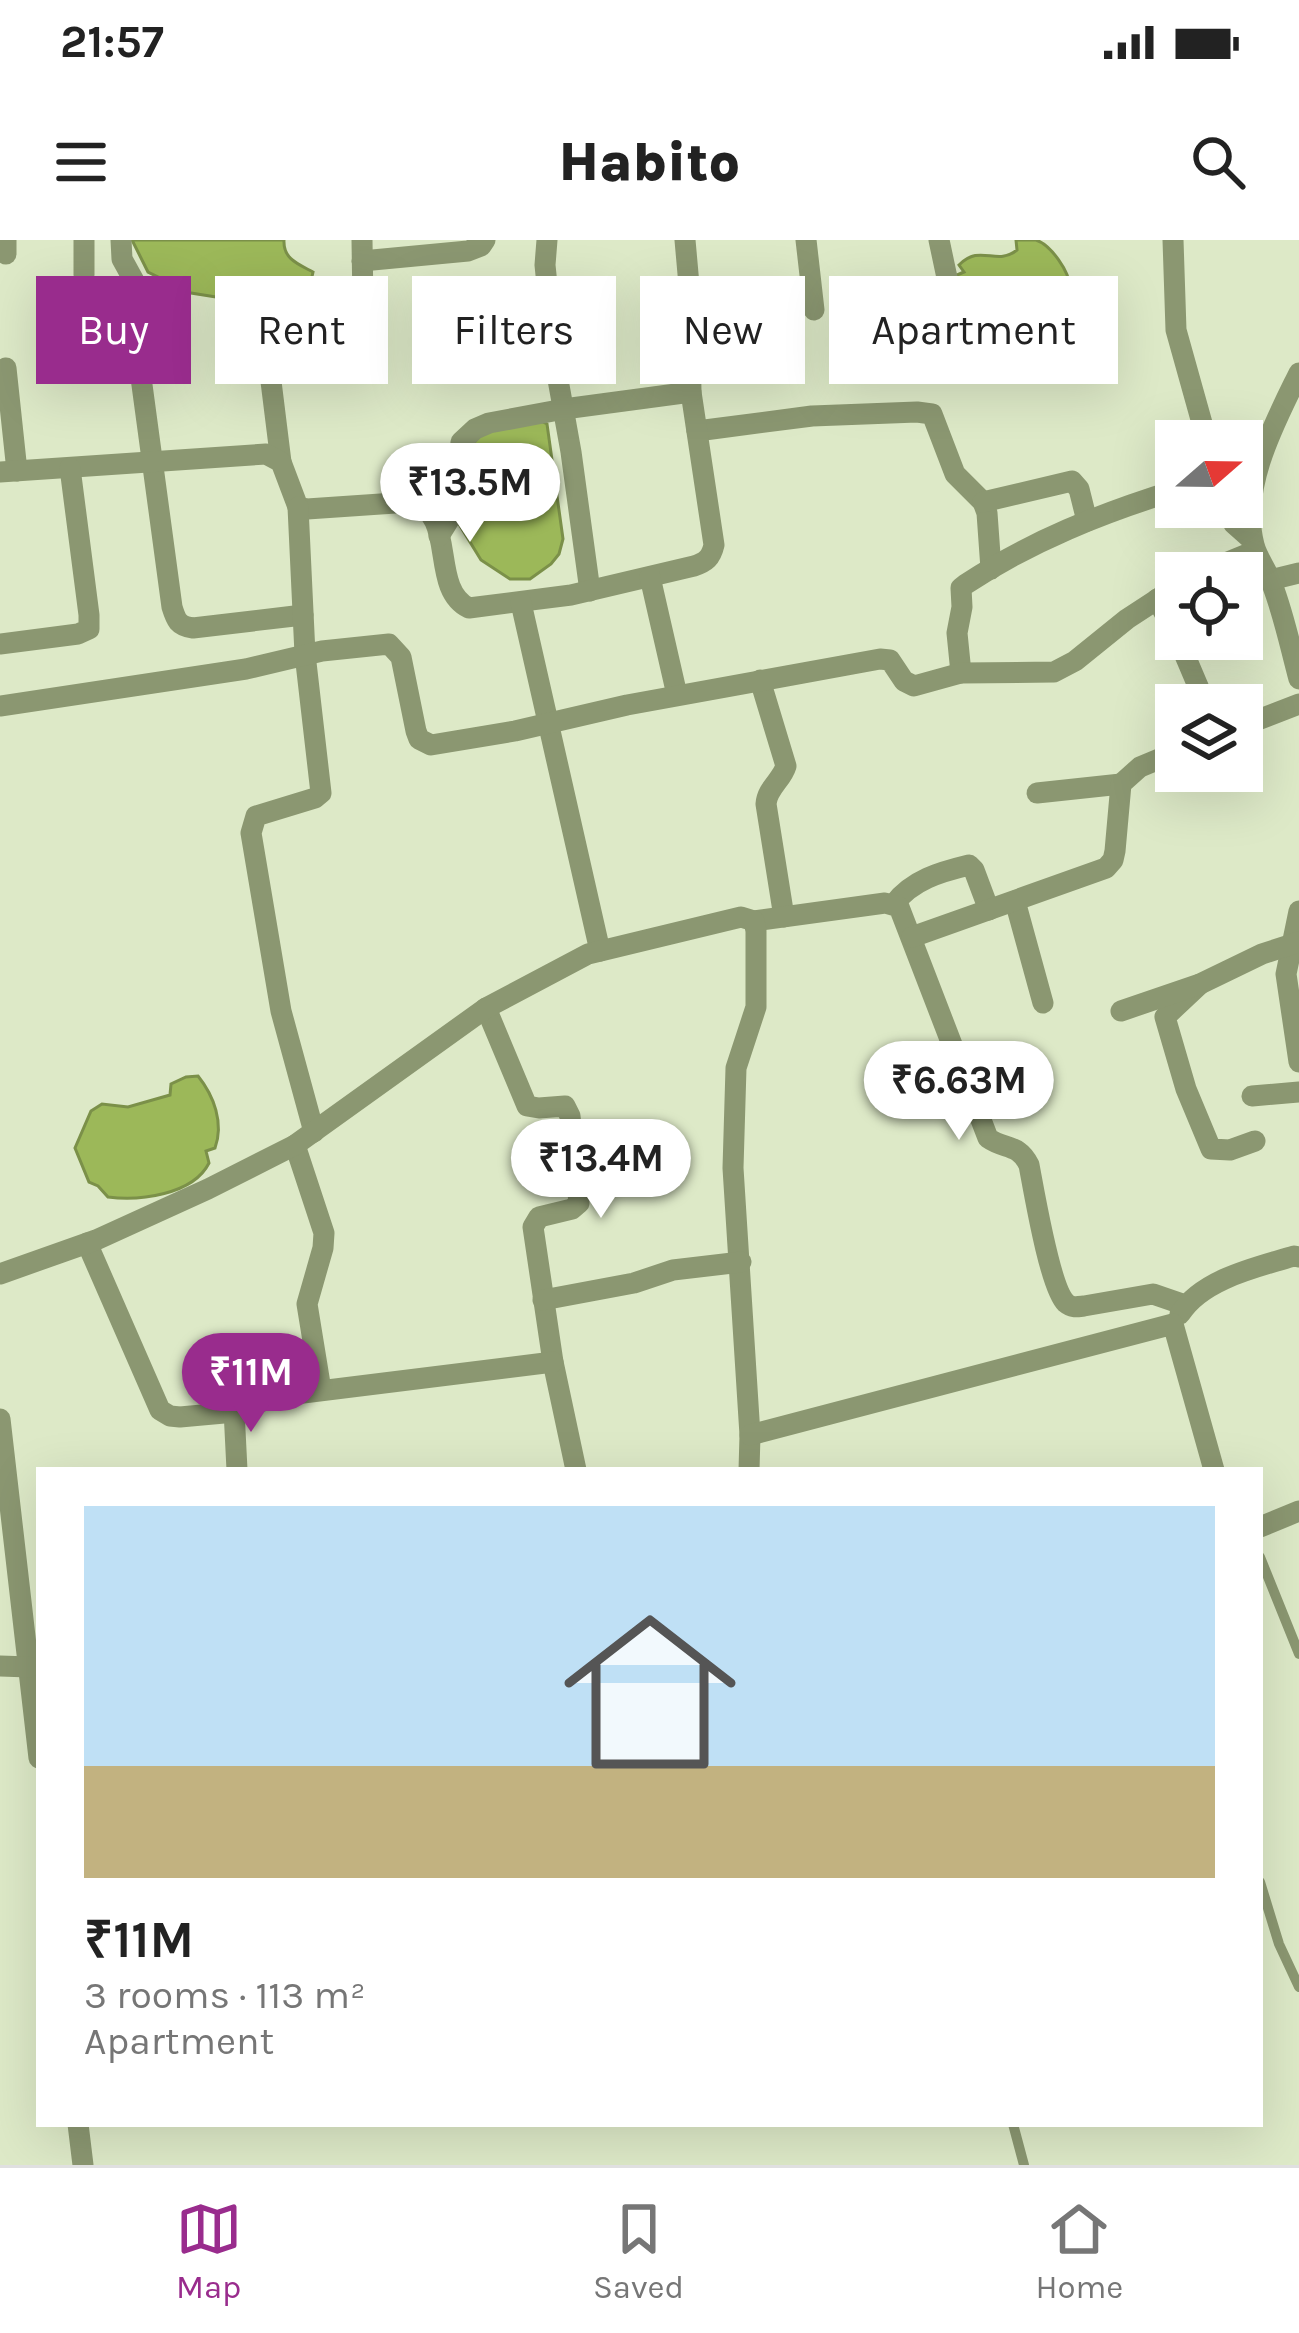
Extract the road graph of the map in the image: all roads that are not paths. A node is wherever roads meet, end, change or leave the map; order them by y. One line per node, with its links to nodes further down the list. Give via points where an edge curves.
1 (84, 240): 10 (street)
2 (121, 240): 21 (street, via 140,300 137,348)
3 (547, 240): 17 (street)
4 (685, 240): 16 (street)
5 (806, 240): 12 (street)
6 (939, 240): 11 (street)
7 (1173, 240): 18 (street, via 1176,329)
8 (482, 242): 9 (street, via 468,251)
9 (362, 250)
10 (84, 274)
11 (947, 276)
12 (814, 310)
13 (6, 368): 23 (street)
14 (1299, 373): 30 (street, via 1258,470)
15 (271, 384): 20 (street)
16 (691, 392): 17 (street); 19 (street)
17 (564, 409): 29 (street, via 467,435 455,510); 36 (street)
18 (1201, 420)
19 (698, 431): 25 (street, via 927,412 955,475); 34 (street, via 712,556)
20 (281, 462): 21 (street, via 254,454); 26 (street)
21 (152, 463): 22 (street); 39 (street, via 176,621 194,628)
22 (70, 468): 23 (street); 40 (street, via 89,629)
23 (9, 471)
24 (1155, 497): 27 (street)
25 (983, 502): 27 (street, via 1072,481); 32 (street)
26 (298, 507): 29 (street, via 410,502 430,512); 39 (street)
27 (1087, 521): 32 (street)
28 (1238, 528): 30 (street)
29 (439, 536): 38 (street, via 461,606)
30 (1254, 545): 31 (street); 35 (street)
31 (1241, 552)
32 (991, 569): 42 (street, via 961,588)
33 (1299, 573): 35 (street)
34 (650, 577): 36 (street); 45 (street)
35 (1270, 580): 43 (street)
36 (590, 591): 38 (street)
37 (1155, 601): 42 (street, via 1054,672)
38 (520, 603): 49 (street)
39 (303, 615): 41 (street)
40 (0, 644)
41 (305, 654): 47 (street); 49 (street, via 380,643 397,649 424,744); 70 (street, via 321,793 256,816 251,833 281,1011)
42 (961, 673): 44 (street, via 908,685 895,664 880,659)
43 (1299, 679)
44 (760, 680): 45 (street); 57 (street, via 785,757 766,804)
45 (677, 695): 49 (street)
46 (1299, 704): 48 (street)
47 (0, 706)
48 (1263, 718)
49 (547, 723): 61 (street)
50 (1155, 761): 51 (street)
51 (1121, 784): 52 (street); 53 (street, via 1106,868)
52 (1037, 793)
53 (1015, 901): 55 (street); 63 (street)
54 (894, 904): 55 (street, via 916,882 969,865); 57 (street); 59 (street)
55 (989, 910): 59 (street)
56 (1299, 911): 60 (street)
57 (784, 917): 58 (street)
58 (754, 921): 61 (street, via 741,917); 75 (street, via 757,1007 735,1087)
59 (912, 937): 78 (street, via 988,1138 1017,1149 1029,1165 1063,1299 1073,1307 1153,1294)
60 (1296, 943): 62 (street); 66 (street, via 1286,974)
61 (600, 951): 64 (street)
62 (1200, 984): 65 (street); 71 (street, via 1165,1017 1186,1088 1211,1149)
63 (1043, 1003)
64 (486, 1008): 70 (street); 77 (street, via 527,1106 565,1106 570,1116 579,1203 535,1221)
65 (1120, 1011)
66 (1296, 1015): 67 (street)
67 (1299, 1062)
68 (1299, 1092): 69 (street)
69 (1252, 1096)
70 (314, 1132): 72 (street)
71 (1255, 1141)
72 (296, 1145): 73 (street); 80 (street, via 323,1233 307,1295)
73 (87, 1243): 76 (street); 81 (street, via 160,1410 180,1417)
74 (1299, 1257): 78 (street, via 1212,1287)
75 (741, 1262): 77 (street); 83 (street)
76 (0, 1274)
77 (543, 1300): 79 (street)
78 (1179, 1315): 83 (street); 87 (street)
79 (553, 1362): 80 (street); 85 (street)
80 (321, 1390): 81 (street)
81 (234, 1411): 84 (street)
82 (0, 1418): 93 (street)
83 (750, 1435): 86 (street)
84 (237, 1467)
85 (576, 1467)
86 (749, 1467)
87 (1213, 1467)
88 (1299, 1511): 89 (street)
89 (1263, 1526)
90 (1263, 1564): 91 (lane)
91 (1299, 1654)
92 (0, 1666): 93 (street)
93 (29, 1666): 94 (street)
94 (36, 1730)
95 (1263, 1892): 96 (lane)
96 (1299, 1987)
97 (78, 2127): 99 (street)
98 (1014, 2127): 100 (lane)
99 (82, 2165)
100 (1024, 2165)

